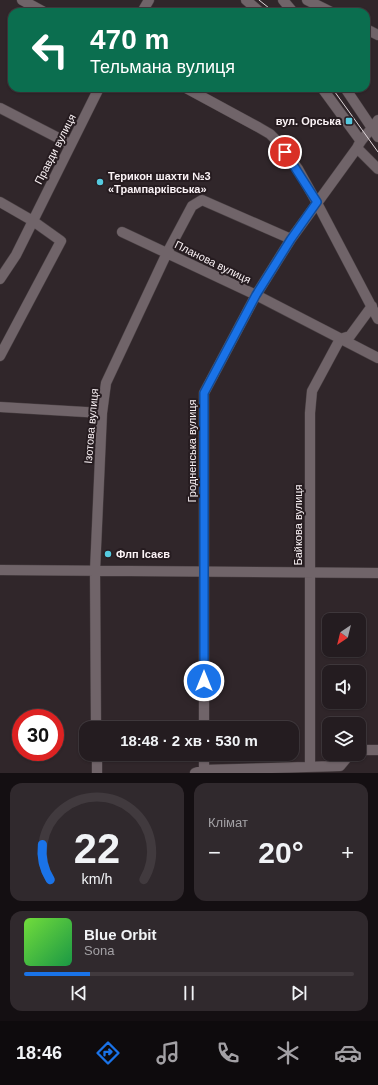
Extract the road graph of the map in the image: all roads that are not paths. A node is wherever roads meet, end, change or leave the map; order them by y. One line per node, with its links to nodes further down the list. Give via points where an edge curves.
1 (22, 0): 5 (street)
2 (246, 0): 6 (street)
3 (283, 0): 7 (street)
4 (307, 0): 8 (street)
5 (37, 8)
6 (255, 8)
7 (290, 8)
8 (323, 8)
9 (97, 92): 16 (street, Правди вулиця)
10 (193, 92): 20 (street, via 270,134 298,169)
11 (325, 92): 17 (street)
12 (349, 92): 15 (street)
13 (0, 108): 16 (street)
14 (378, 120): 15 (street)
15 (375, 133): 17 (street, Гродненська вулиця)
16 (70, 144): 21 (street, Правди вулиця)
17 (359, 144): 18 (street); 20 (street, Гродненська вулиця)
18 (378, 169)
19 (0, 202): 21 (street)
20 (317, 202): 23 (street, Гродненська вулиця); 27 (street)
21 (33, 221): 25 (street, Правди вулиця, via 16,255); 30 (street, via 61,241)
22 (122, 232): 24 (street, Планова вулиця)
23 (291, 239): 24 (street, Ізотова вулиця, via 202,200 192,206); 26 (street, Гродненська вулиця)
24 (167, 253): 26 (street, Планова вулиця); 33 (street, Ізотова вулиця, via 106,383)
25 (0, 279)
26 (256, 295): 29 (street, Планова вулиця); 36 (street, Гродненська вулиця, via 204,393)
27 (372, 306): 28 (street); 29 (street, Байкова вулиця, via 350,336)
28 (378, 320)
29 (340, 339): 31 (street, Планова вулиця); 37 (street, Байкова вулиця, via 312,391)
30 (0, 356)
31 (378, 358)
32 (0, 407): 33 (street)
33 (102, 413): 35 (street, Ізотова вулиця)
34 (0, 570): 35 (street)
35 (95, 571): 36 (street); 39 (street, Ізотова вулиця)
36 (204, 572): 37 (street); 40 (street, Гродненська вулиця)
37 (310, 573): 38 (street); 46 (street, Байкова вулиця)
38 (378, 573)
39 (96, 721)
40 (204, 721)
41 (366, 750): 42 (street)
42 (378, 750)
43 (96, 761): 49 (street)
44 (202, 761): 48 (street)
45 (345, 761): 47 (street)
46 (310, 767): 47 (street); 48 (street)
47 (339, 770)
48 (200, 771)
49 (97, 773)

